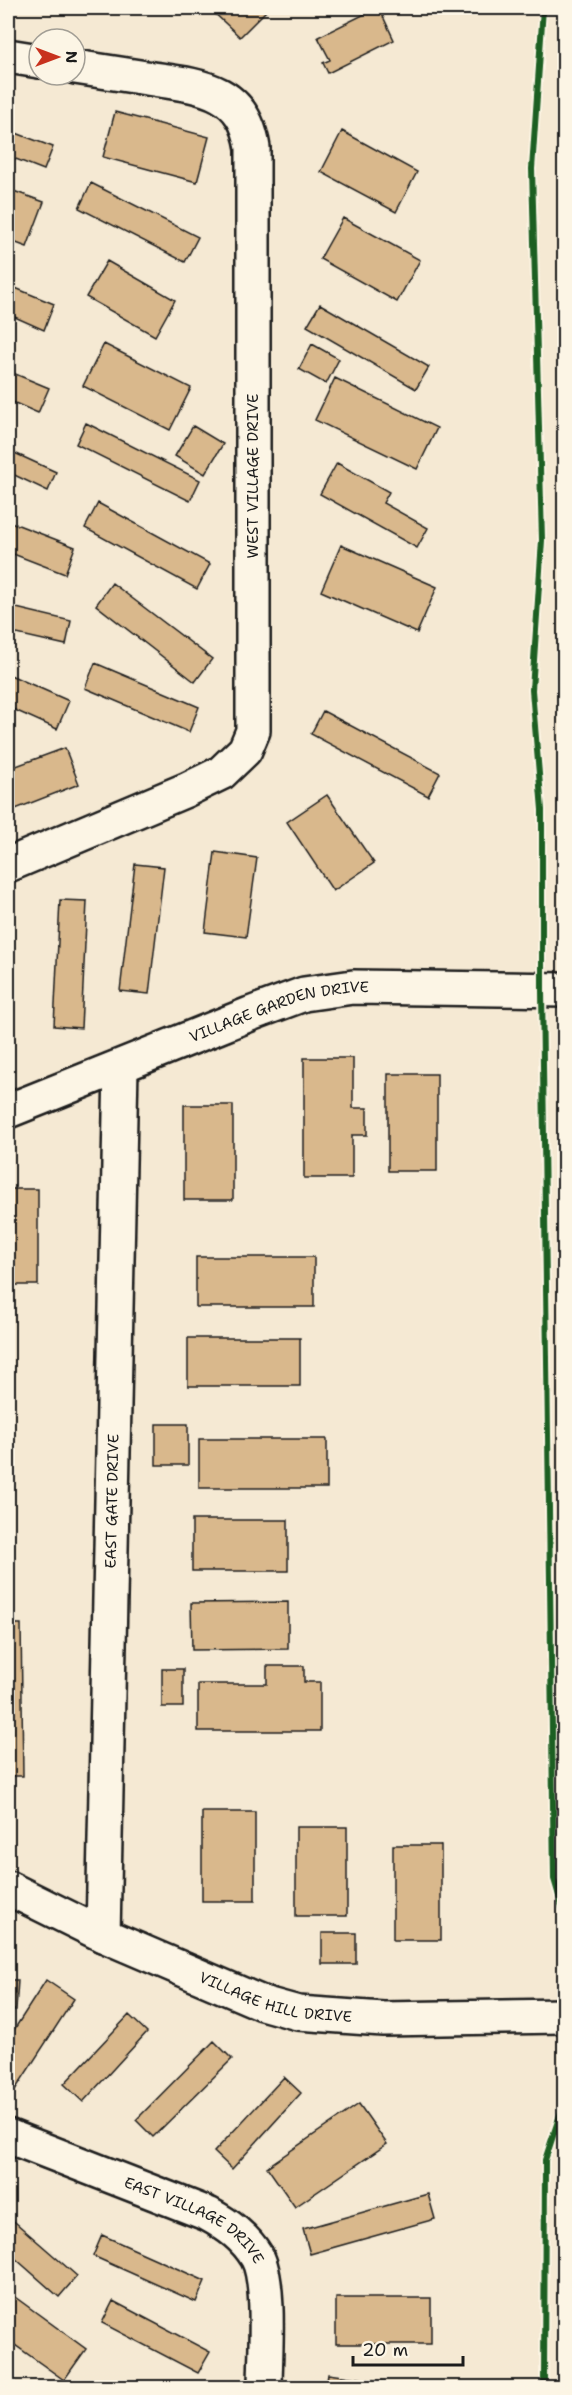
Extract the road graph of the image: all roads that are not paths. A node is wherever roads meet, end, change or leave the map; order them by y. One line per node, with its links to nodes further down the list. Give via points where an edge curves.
1 (8, 56): 2 (street)
2 (27, 59)
3 (87, 69): 4 (street, WEST VILLAGE DRIVE, via 201,86 237,108 250,133 253,731 245,750 221,773)
4 (8, 865)
5 (564, 990): 6 (street, VILLAGE GARDEN DRIVE, via 353,987 304,994)
6 (121, 1067): 7 (street, VILLAGE GARDEN DRIVE); 9 (street, EAST GATE DRIVE)
7 (8, 1111)
8 (8, 1888): 9 (street, VILLAGE HILL DRIVE)
9 (103, 1935): 10 (street, VILLAGE HILL DRIVE, via 262,2003 298,2013 383,2019)
10 (564, 2016)
11 (8, 2136): 12 (street, EAST VILLAGE DRIVE, via 208,2214 246,2241 262,2269)
12 (265, 2388)

